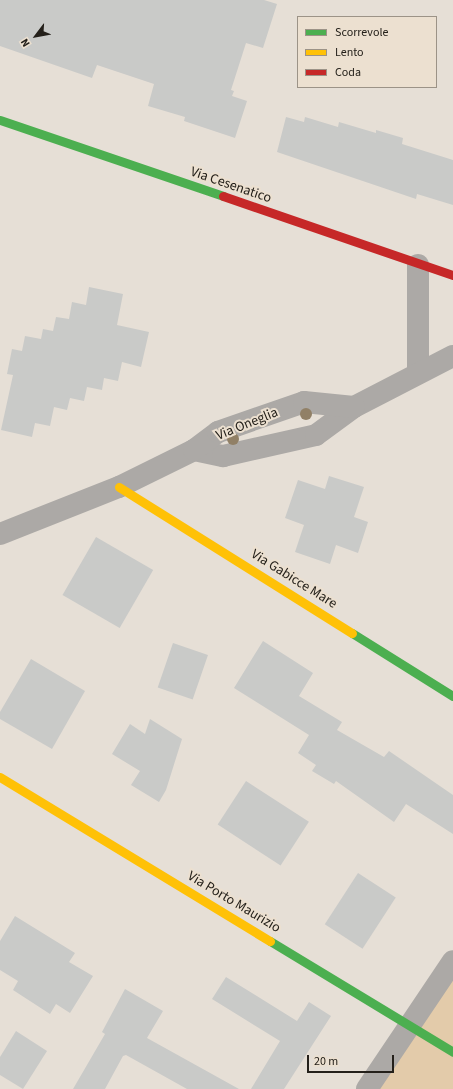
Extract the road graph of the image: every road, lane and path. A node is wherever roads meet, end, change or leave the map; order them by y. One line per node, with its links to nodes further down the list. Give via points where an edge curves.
1 (0, 120): 2 (street, Via Cesenatico)
2 (418, 265): 3 (street, Via Cesenatico); 5 (street)
3 (453, 275)
4 (453, 356): 5 (street)
5 (418, 372): 6 (street)
6 (354, 407): 7 (street, Via Oneglia, via 304,402 218,432); 7 (street, via 316,435 223,456)
7 (194, 450): 8 (street, Via Oneglia)
8 (119, 487): 9 (street, Via Oneglia); 10 (street, Via Gabicce Mare)
9 (0, 534)
10 (453, 696)
11 (0, 777): 13 (street, Via Porto Maurizio)
12 (453, 962): 13 (street)
13 (409, 1026): 14 (street, Via Porto Maurizio); 15 (street)
14 (453, 1052)
15 (367, 1089)

